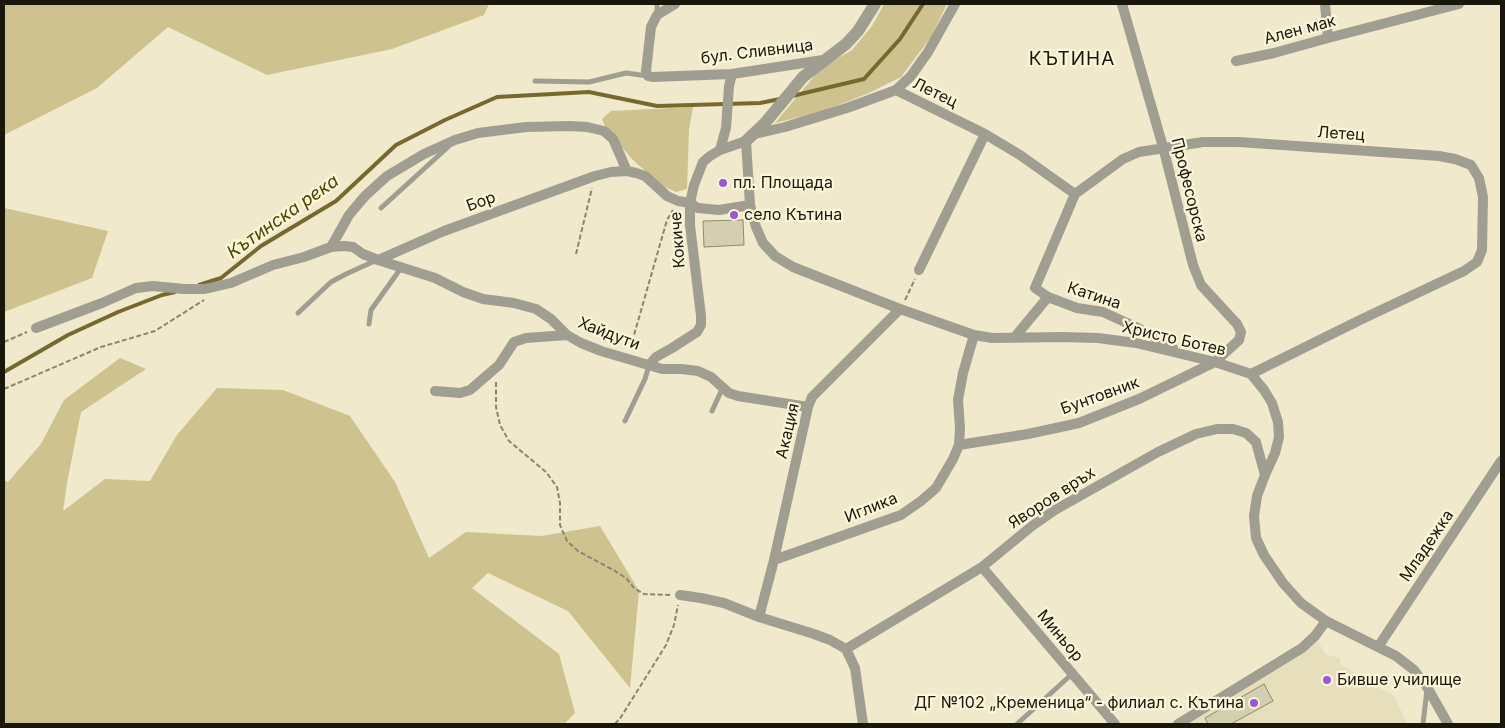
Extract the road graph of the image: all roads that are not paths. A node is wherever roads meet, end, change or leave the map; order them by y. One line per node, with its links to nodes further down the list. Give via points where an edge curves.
1 (657, 4): 8 (lane)
2 (675, 4): 8 (street)
3 (874, 4): 10 (street, бул. Сливница, via 858,31)
4 (955, 4): 15 (street, via 928,52)
5 (1122, 4): 19 (street, Професорска)
6 (1324, 4): 9 (street)
7 (1460, 4): 9 (street, Ален мак)
8 (657, 15): 13 (street, via 648,43)
9 (1328, 38): 11 (street, Ален мак)
10 (824, 60): 12 (street, бул. Сливница); 17 (street, via 803,77)
11 (1236, 61)
12 (732, 74): 13 (street, бул. Сливница); 20 (street)
13 (648, 76): 14 (lane, via 626,73 589,82)
14 (535, 81)
15 (896, 90): 16 (street, Летец); 17 (street)
16 (985, 134): 22 (street, Летец); 30 (street)
17 (750, 137): 20 (street); 25 (street, Христо Ботев)
18 (455, 140): 21 (street, via 478,133 526,127 587,127 604,131 613,139); 26 (lane); 27 (street, via 387,176 349,216)
19 (1163, 147): 22 (street, Летец, via 1123,159); 40 (street, Професорска, via 1188,250 1201,285 1238,324 1241,332 1239,340); 42 (street, Летец, via 1239,142 1439,156 1471,165 1479,178 1483,196 1483,234 1477,262)
20 (720, 150): 24 (street, via 703,162)
21 (627, 171): 23 (street, Бор, via 645,176 667,196); 28 (street, Бор, via 595,176 444,231)
22 (1076, 194): 31 (street, Катина, via 1036,288)
23 (678, 201): 24 (street, Кокиче)
24 (690, 204): 25 (street, via 719,210); 41 (street, Кокиче, via 701,325 697,332 656,357)
25 (750, 205): 32 (street, Христо Ботев, via 763,243 774,256 818,278)
26 (381, 208)
27 (331, 247): 28 (street, Хайдути, via 353,247); 35 (street, via 231,283 184,290 153,286 136,288)
28 (378, 260): 29 (street, Хайдути); 33 (lane, via 331,282)
29 (401, 268): 34 (lane, via 371,310); 36 (street, Хайдути, via 435,278 483,299 536,309 552,318)
30 (919, 270)
31 (1048, 297): 38 (street, Катина); 39 (street, Катина, via 1077,308 1103,312)
32 (900, 309): 37 (street, Христо Ботев); 45 (street, Акация, via 812,397)
33 (298, 313)
34 (369, 324)
35 (36, 328)
36 (567, 335): 41 (street, Хайдути, via 588,346); 44 (street, via 514,342 499,365 470,390 460,393)
37 (974, 335): 38 (street, Христо Ботев); 48 (street, Иглика, via 958,400)
38 (1014, 338): 39 (street, Христо Ботев, via 1098,338)
39 (1182, 354): 40 (street, Христо Ботев)
40 (1215, 362): 42 (street, Христо Ботев); 48 (street, Бунтовник, via 1080,423)
41 (649, 365): 43 (street, Хайдути, via 698,372); 47 (lane)
42 (1251, 374): 50 (street, via 1272,403 1280,437)
43 (724, 386): 45 (street, Хайдути, via 729,393 738,396); 46 (lane)
44 (435, 391)
45 (808, 407): 51 (street, Акация)
46 (712, 411)
47 (625, 421)
48 (959, 445): 51 (street, Иглика, via 936,488 921,502 901,514)
49 (1501, 461): 56 (street, Младежка)
50 (1264, 475): 52 (street, Яворов връх, via 1256,442 1246,433 1217,429 1196,434 1055,510); 55 (street, via 1254,516 1256,538 1283,583 1301,603)
51 (774, 560): 54 (street, Акация)
52 (982, 567): 57 (street, Яворов връх); 58 (street, Миньор)
53 (680, 595): 54 (street, via 724,604)
54 (759, 617): 57 (street)
55 (1326, 622): 56 (street); 63 (street, via 1302,648)
56 (1378, 647): 59 (street, via 1414,670)
57 (846, 648): 60 (street, via 855,668)
58 (1072, 674): 61 (lane); 62 (street, Миньор)
59 (1427, 687): 64 (lane); 65 (street)
60 (863, 724)
61 (1017, 724)
62 (1115, 724)
63 (1178, 724)
64 (1423, 724)
65 (1448, 724)

